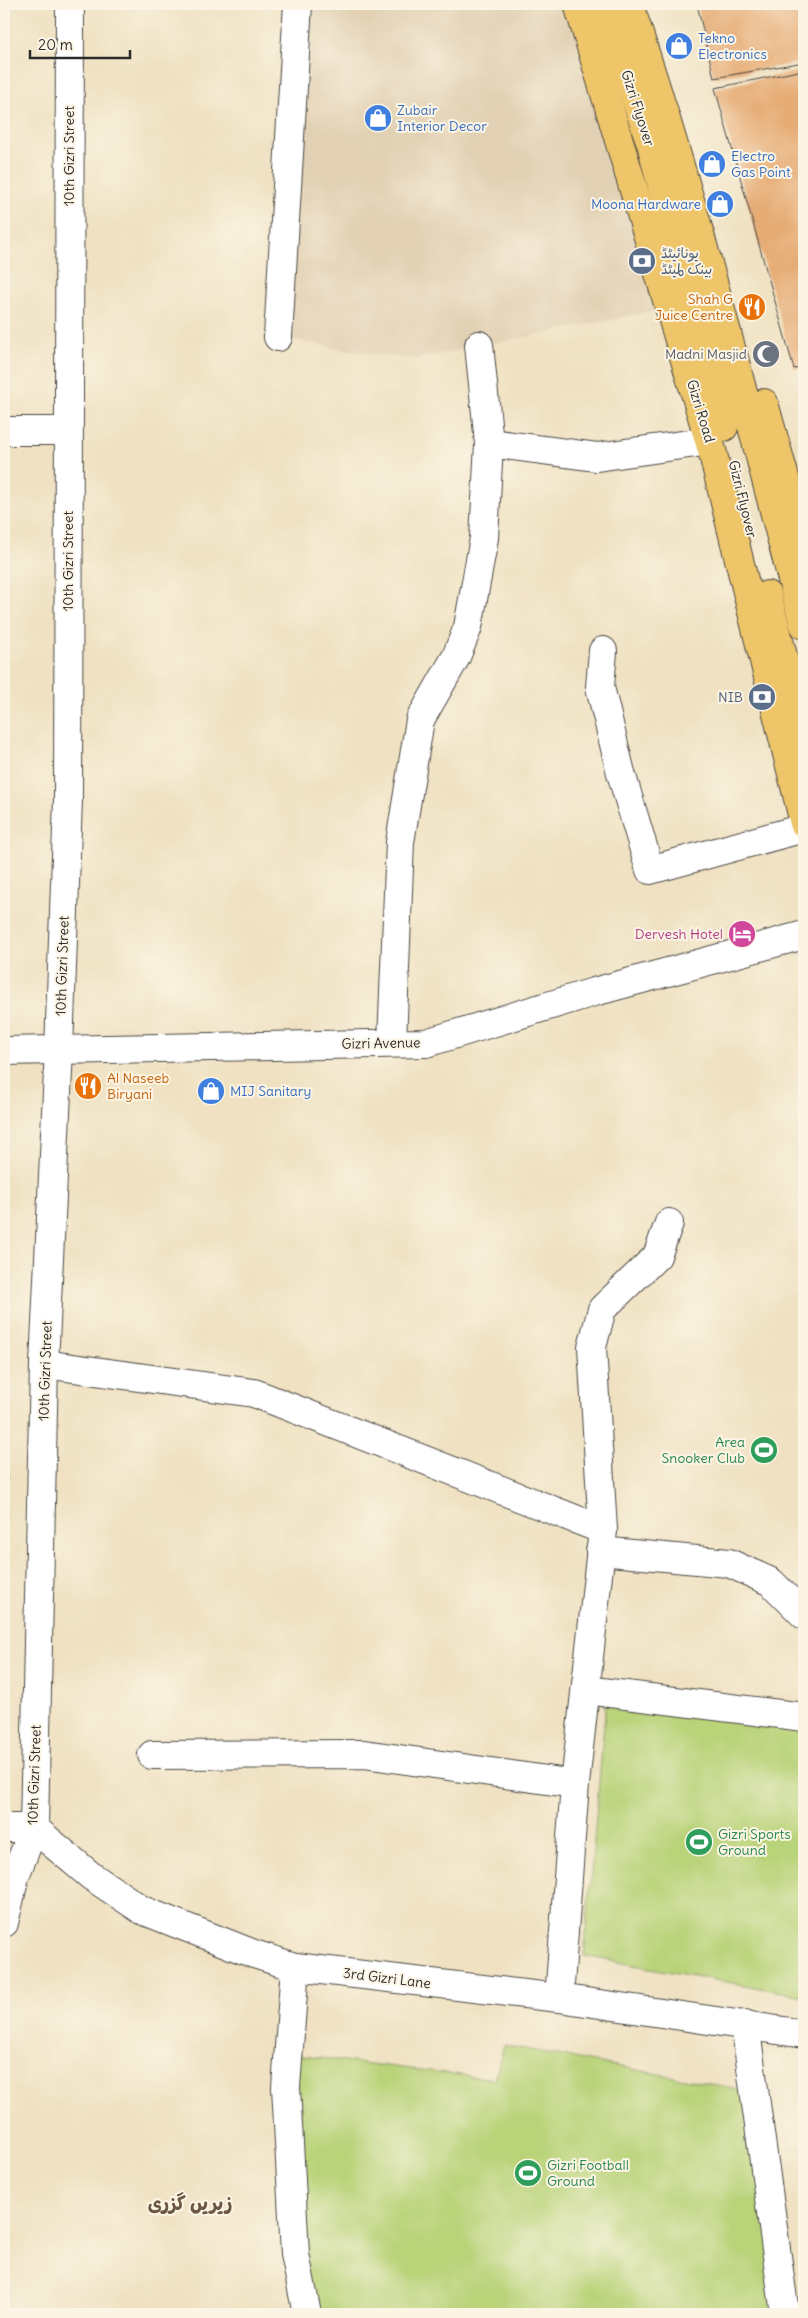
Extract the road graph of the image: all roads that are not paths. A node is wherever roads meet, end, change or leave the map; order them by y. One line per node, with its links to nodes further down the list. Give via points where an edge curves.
1 (70, 4): 10 (street, 10th Gizri Street)
2 (298, 4): 7 (street)
3 (578, 4): 11 (main road, Gizri Road)
4 (603, 4): 17 (main road, Gizri Flyover, via 651,144)
5 (629, 4): 15 (main road, Gizri Flyover, via 710,268)
6 (644, 4): 13 (main road)
7 (278, 337)
8 (479, 345): 12 (street)
9 (4, 431): 10 (street)
10 (68, 431): 22 (street, 10th Gizri Street, via 68,800)
11 (710, 441): 12 (street, via 597,457); 18 (main road, Gizri Road)
12 (489, 443): 21 (street, via 484,538 468,627 456,657 420,720 406,804 400,842)
13 (800, 516): 14 (main road)
14 (804, 545)
15 (804, 625)
16 (603, 651): 19 (street, via 600,687 650,870)
17 (804, 736)
18 (804, 823)
19 (804, 828)
20 (804, 935): 21 (street, Gizri Avenue, via 426,1042)
21 (392, 1043): 22 (street, Gizri Avenue)
22 (59, 1050): 23 (street, Gizri Avenue); 25 (street, 10th Gizri Street)
23 (4, 1051)
24 (670, 1223): 26 (street, via 657,1256 602,1309 592,1347)
25 (44, 1364): 26 (street, via 254,1393); 33 (street, 10th Gizri Street)
26 (602, 1541): 27 (street, via 729,1564 771,1582); 28 (street)
27 (804, 1615)
28 (586, 1690): 29 (street); 31 (street)
29 (804, 1717)
30 (152, 1755): 31 (street, via 364,1754)
31 (575, 1784): 36 (street)
32 (4, 1828): 33 (street)
33 (34, 1828): 34 (street, 10th Gizri Street, via 16,1876); 35 (street, 3rd Gizri Lane, via 91,1876 142,1910)
34 (4, 1923)
35 (296, 1967): 36 (street, 3rd Gizri Lane); 39 (street, via 286,2086 295,2254)
36 (559, 1998): 37 (street, 3rd Gizri Lane)
37 (745, 2024): 38 (street, 3rd Gizri Lane); 40 (street)
38 (804, 2034)
39 (307, 2314)
40 (785, 2314)

